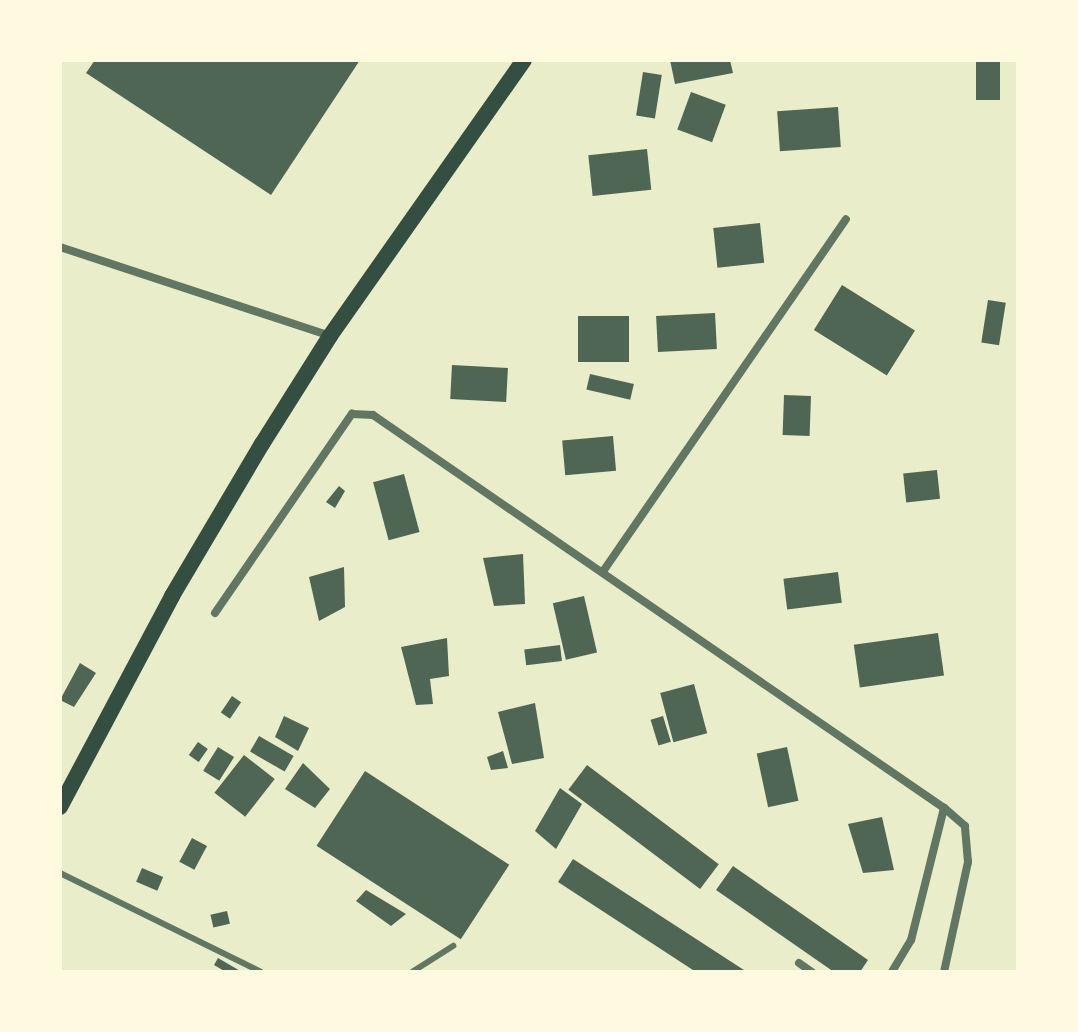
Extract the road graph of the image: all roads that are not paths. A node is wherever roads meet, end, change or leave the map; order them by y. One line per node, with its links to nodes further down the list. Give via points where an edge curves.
1 (524, 60): 4 (main road)
2 (846, 219): 5 (street)
3 (60, 247): 4 (street)
4 (330, 336): 7 (main road, via 172,596)
5 (604, 570): 6 (street, via 373,415 352,414); 8 (street)
6 (215, 613)
7 (60, 807)
8 (944, 808): 15 (street, via 911,940); 16 (street, via 965,826 968,862)
9 (60, 873): 12 (lane)
10 (453, 946): 13 (lane)
11 (799, 963): 14 (street)
12 (261, 972)
13 (412, 972)
14 (812, 972)
15 (892, 972)
16 (944, 972)

